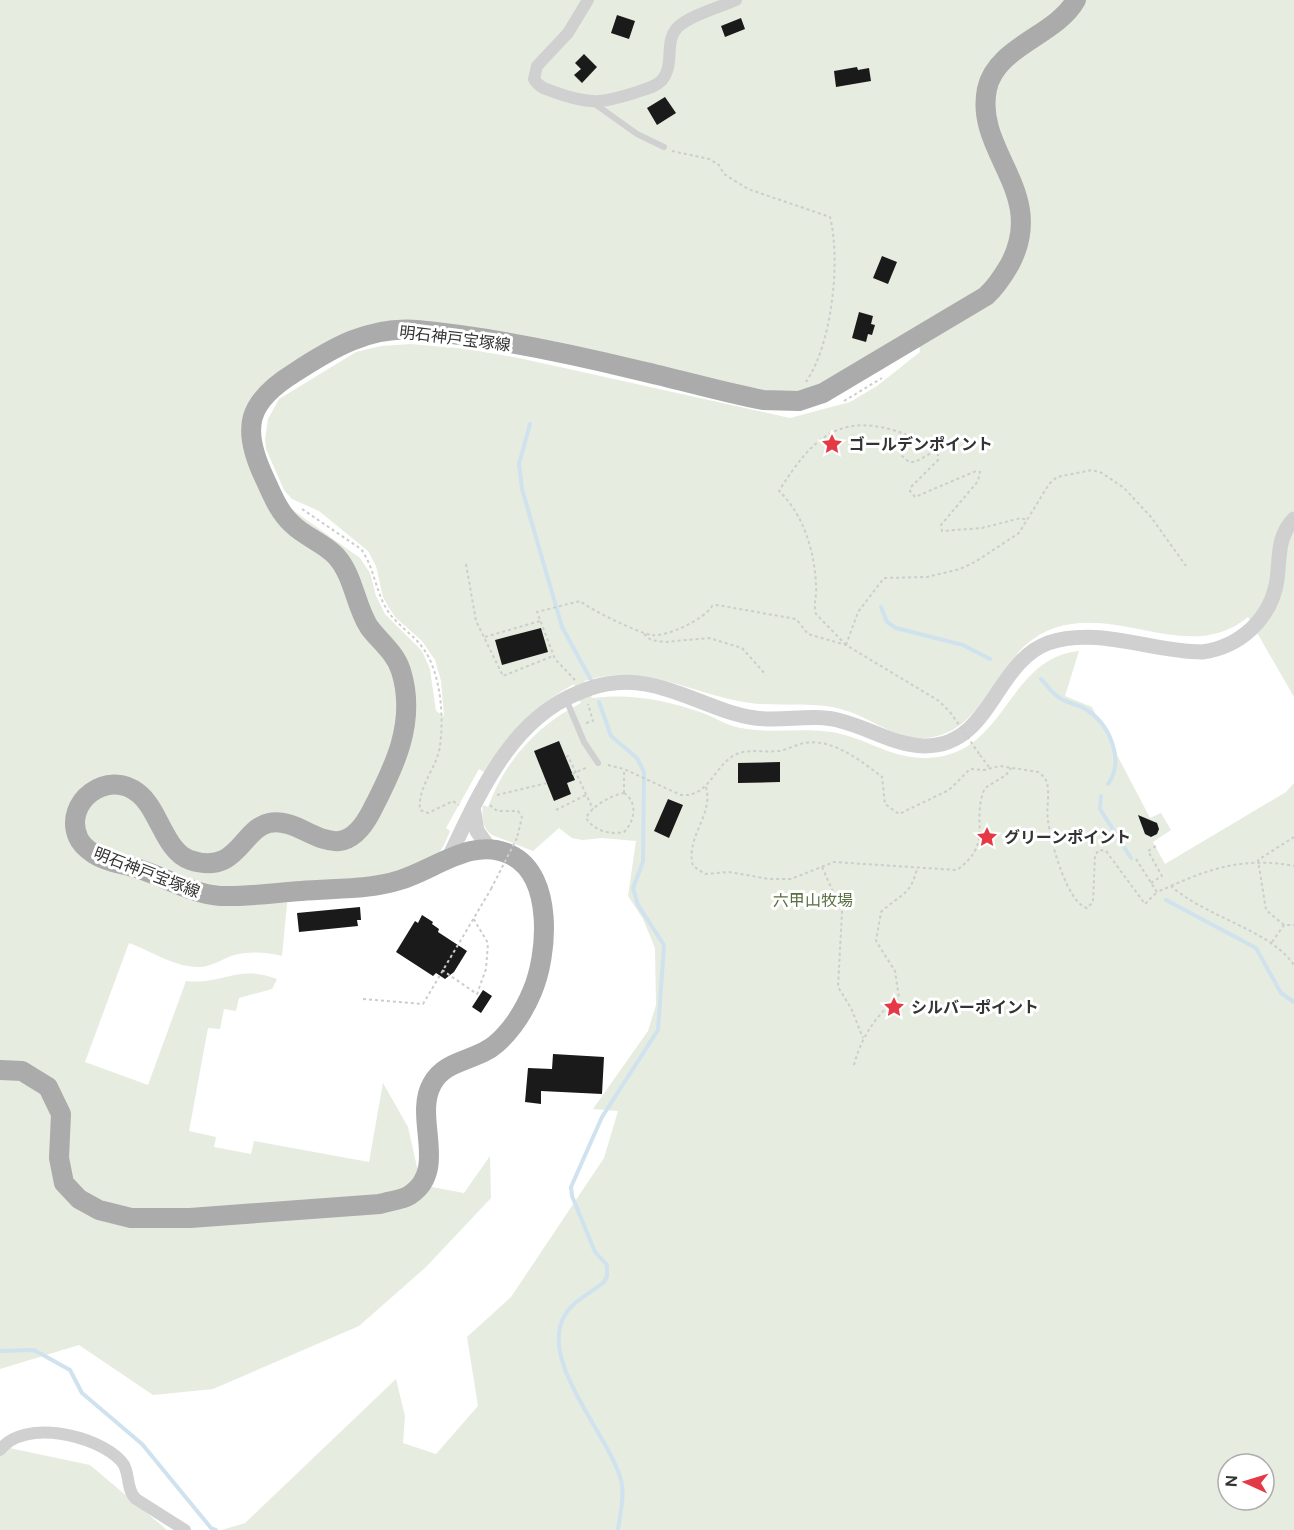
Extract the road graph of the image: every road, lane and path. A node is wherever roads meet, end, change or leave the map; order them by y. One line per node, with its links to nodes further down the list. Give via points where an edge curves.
1 (588, 0): 4 (street, via 568,33 537,66 534,79 542,87)
2 (736, 0): 4 (street, via 676,30 668,68 656,84)
3 (1076, 0): 6 (main road, 明石神戸宝塚線, via 1064,16 1002,65 988,88 988,124 1016,188 1021,218 1019,243 1003,276 986,297 842,382)
4 (594, 103): 5 (lane, via 637,134)
5 (664, 147): 6 (path, via 709,159 748,189 830,217 834,236 830,310 815,369 802,388)
6 (799, 401): 40 (main road, 明石神戸宝塚線, via 745,396 521,345 404,330 349,340 263,396 253,416 250,443 274,500 294,526 327,548 342,564 366,621 400,668 406,721 396,762 366,821 352,835 339,840 324,840 287,824 269,823 222,860 191,861 177,852 139,793 116,784 100,786 83,800 77,814 77,836 88,850 106,860 144,870 198,893 220,896 375,885 408,878)
7 (317, 518): 31 (path, via 362,549 387,610 423,648 430,661 438,688 440,746 418,799 420,810 428,813 453,801)
8 (1294, 519): 18 (street, via 1281,541 1275,587 1267,610 1236,641 1202,652 1080,638 1047,644 1020,662 973,727 939,744 904,744 834,719 753,717 666,687 628,684)
9 (1027, 520): 11 (path, via 1057,477 1092,470 1124,488 1151,517); 15 (path, via 1019,533 960,569 927,577 884,578 858,612); 15 (path, via 942,531 941,525 978,481 980,472 915,497 911,487 938,460 935,451 909,462 901,455 905,434 850,424 833,430 812,447 779,491 799,517 809,545 815,570 816,614)
10 (466, 564): 14 (path, via 476,621)
11 (1186, 566)
12 (540, 621): 13 (path, via 537,612 580,602); 14 (path); 16 (path)
13 (642, 633): 15 (path, via 660,635 698,621 717,605 796,619 808,634); 17 (path, via 651,640 709,638 742,648)
14 (485, 637): 16 (path, via 503,676)
15 (846, 645): 22 (path, bridge, via 939,701)
16 (553, 656): 18 (path)
17 (766, 675)
18 (580, 694): 19 (path); 21 (lane, via 584,742); 31 (street, via 540,715 524,730)
19 (593, 721)
20 (566, 757): 29 (path)
21 (598, 763)
22 (989, 768): 23 (path); 27 (path, via 970,769 950,790 899,814 885,804 882,777 849,754 814,742 781,751 740,752 726,761)
23 (1011, 768): 43 (path, via 985,788 980,811 981,840 962,867); 46 (path, via 1044,776 1051,841 1078,903 1087,908 1093,902 1095,855 1099,850 1106,851 1145,904)
24 (624, 769): 28 (path)
25 (630, 772): 27 (path, via 681,795 692,796)
26 (547, 783): 30 (path)
27 (706, 785): 42 (path, via 707,805 691,848 693,866 698,872 729,872 780,880)
28 (624, 793): 32 (path); 32 (path, via 633,807 631,825 624,832 602,831 590,825 586,818)
29 (586, 795): 32 (path); 33 (path)
30 (493, 796)
31 (466, 806): 37 (street); 40 (street)
32 (593, 809)
33 (556, 810)
34 (497, 811): 47 (path, bridge, via 518,811 521,829)
35 (1294, 837): 39 (path)
36 (1156, 846): 44 (path, via 1148,851 1162,876)
37 (490, 849): 40 (main road, 明石神戸宝塚線, via 470,850); 56 (main road, via 518,859 533,877 543,906 544,925 533,991 517,1021 495,1046 444,1070 430,1086 428,1171 409,1195 380,1204 190,1218 131,1218 99,1210 79,1199 64,1183 59,1158 61,1114 48,1088 22,1071)
38 (1136, 859): 44 (path)
39 (1258, 860): 41 (path); 45 (path, via 1200,872); 48 (path, via 1265,907)
40 (447, 861)
41 (1294, 866)
42 (822, 867): 43 (path, via 834,862); 54 (path, via 842,912 838,987)
43 (917, 868): 54 (path, via 913,885 904,896 881,912 876,933 876,941 895,971 899,998)
44 (1151, 884): 46 (path)
45 (1171, 886): 46 (path); 50 (path, via 1187,901)
46 (1157, 892)
47 (473, 918): 52 (path); 52 (path, via 488,943 486,969 477,994)
48 (1284, 925): 49 (path); 50 (path)
49 (1294, 925)
50 (1272, 942): 51 (path)
51 (1294, 965)
52 (442, 970): 53 (path, via 423,1004)
53 (363, 999)
54 (863, 1038): 55 (path)
55 (854, 1065)
56 (0, 1070)
57 (0, 1450): 58 (street, via 25,1434 53,1431 87,1440 120,1460 136,1499)
58 (185, 1530)

